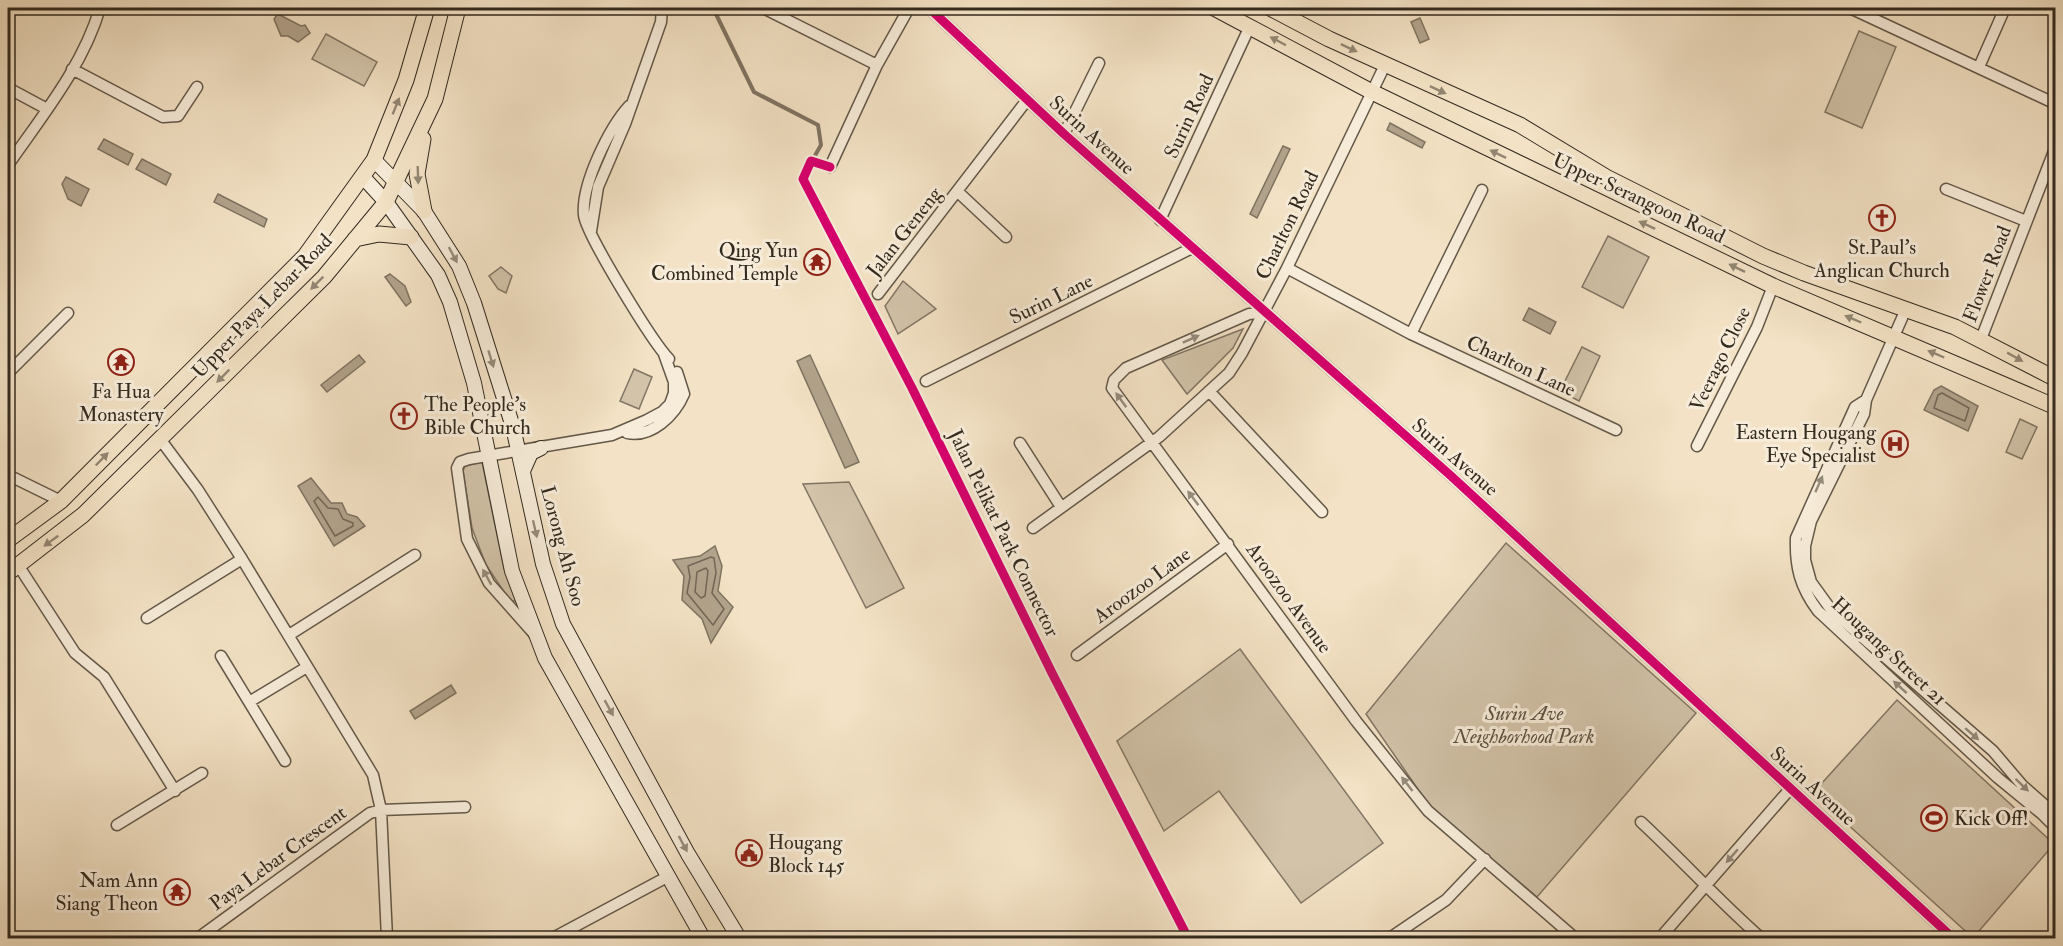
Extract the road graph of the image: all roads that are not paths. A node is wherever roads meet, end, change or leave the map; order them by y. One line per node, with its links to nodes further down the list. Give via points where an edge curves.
1 (100, 8): 19 (street, via 92,35)
2 (427, 8): 29 (main road, Upper Paya Lebar Road, one-way to 2, via 406,80)
3 (458, 8): 23 (main road, Upper Paya Lebar Road)
4 (662, 8): 65 (street, via 661,22 629,106 617,120 587,186 584,218 664,354 675,385 670,404 624,432)
5 (763, 8): 16 (street)
6 (904, 8): 16 (street)
7 (909, 8): 16 (street)
8 (929, 8): 24 (street, Surin Avenue)
9 (1214, 8): 14 (main road, Upper Serangoon Road)
10 (1270, 8): 17 (main road, Upper Serangoon Road, one-way to 17)
11 (1850, 8): 13 (street)
12 (2005, 8): 18 (street)
13 (1868, 11): 18 (street)
14 (1250, 26): 22 (main road, Upper Serangoon Road, one-way to 14); 39 (street, Surin Road)
15 (1099, 63): 27 (street, Surin Avenue)
16 (877, 65): 31 (street)
17 (1385, 65): 22 (street, Charlton Road); 48 (main road, Upper Serangoon Road, one-way to 48, via 1520,125 1606,177 1763,256)
18 (1979, 67): 25 (street)
19 (72, 69): 20 (street, via 163,117 178,116); 26 (street)
20 (197, 87)
21 (8, 88): 26 (street)
22 (1372, 92): 45 (street, Charlton Road); 46 (main road, Upper Serangoon Road, one-way to 22)
23 (435, 99): 33 (main road, Upper Paya Lebar Road); 38 (main road, one-way to 38, via 418,159)
24 (1027, 100): 27 (street, Surin Avenue); 36 (street, Jalan Geneng)
25 (2055, 104)
26 (48, 109): 30 (street)
27 (1064, 134): 39 (street, Surin Avenue)
28 (2055, 146): 40 (street, Flower Road)
29 (374, 160): 32 (main road, Upper Paya Lebar Road); 33 (main road, Lorong Ah Soo)
30 (8, 165)
31 (830, 166)
32 (363, 177): 37 (main road); 70 (main road, Upper Paya Lebar Road, one-way to 32, via 305,256)
33 (395, 183): 37 (main road, Upper Paya Lebar Road); 38 (main road, Lorong Ah Soo)
34 (1946, 189): 40 (street, Flower Road)
35 (1482, 190): 51 (street)
36 (958, 192): 42 (street, Jalan Geneng); 47 (street, Jalan Geneng)
37 (386, 202): 41 (main road); 43 (main road, Upper Paya Lebar Road)
38 (424, 211): 66 (main road, Lorong Ah Soo, one-way to 66, via 447,244 468,288)
39 (1160, 220): 44 (street, Surin Avenue)
40 (2026, 221): 53 (street, Flower Road)
41 (411, 237): 43 (main road, via 379,234); 67 (main road, via 438,275 450,302 474,383)
42 (1006, 237)
43 (355, 239): 61 (main road, Upper Paya Lebar Road, one-way to 61, via 324,277)
44 (1192, 248): 49 (street, Surin Avenue); 56 (street, Surin Lane)
45 (1287, 268): 49 (street, Charlton Road); 51 (street, Charlton Lane)
46 (1773, 286): 52 (main road, Upper Serangoon Road, one-way to 46); 64 (street, Veerago Close, via 1757,327)
47 (878, 294)
48 (1906, 309): 52 (street, Hougang Street 21); 53 (main road, Upper Serangoon Road)
49 (1264, 312): 57 (street, Charlton Road, via 1229,373); 62 (street, Aroozoo Avenue, one-way to 49, via 1112,388 1117,375 1250,314); 88 (street, Surin Avenue, via 1450,475)
50 (68, 313): 54 (street)
51 (1412, 334): 60 (street, Charlton Lane)
52 (1895, 337): 58 (street, Hougang Street 21); 59 (main road, Upper Serangoon Road, one-way to 52)
53 (1981, 339): 55 (main road, Upper Serangoon Road, one-way to 55)
54 (8, 373)
55 (2055, 379)
56 (926, 381)
57 (1209, 391): 62 (street, Charlton Road); 72 (street)
58 (1866, 400): 92 (street, Hougang Street 21, one-way to 92, via 1864,414 1808,532 1805,560 1811,582 1832,611 1993,751); 95 (street, Hougang Street 21, one-way to 58, via 1818,611 1799,578 1796,537 1855,407)
59 (2055, 407)
60 (1616, 430)
61 (160, 439): 77 (street); 78 (main road, Upper Paya Lebar Road, one-way to 78, via 66,530)
62 (1152, 442): 71 (street, Charlton Road); 75 (street, Aroozoo Avenue, one-way to 62)
63 (1020, 443): 71 (street)
64 (1697, 446)
65 (541, 448): 66 (street); 68 (main road, via 531,453)
66 (518, 452): 67 (street); 68 (main road, Lorong Ah Soo)
67 (488, 455): 81 (main road, via 512,571); 81 (street, one-way to 67, via 489,583 467,538 457,468 460,462)
68 (523, 471): 103 (main road, Lorong Ah Soo, one-way to 103, via 543,564 563,624 688,854)
69 (8, 475): 70 (street)
70 (61, 501): 74 (main road, Upper Paya Lebar Road)
71 (1061, 507): 73 (street, Charlton Road)
72 (1323, 512)
73 (1033, 528)
74 (8, 540)
75 (1228, 544): 82 (street, Aroozoo Lane); 96 (street, Aroozoo Avenue, one-way to 75, via 1428,811 1344,704)
76 (415, 555): 80 (street)
77 (242, 558): 79 (street); 80 (street)
78 (13, 569): 89 (street, via 75,653 104,677)
79 (147, 618)
80 (289, 635): 84 (street)
81 (540, 644): 97 (main road)
82 (1077, 655)
83 (221, 656): 85 (street)
84 (307, 667): 85 (street); 91 (street, via 368,765)
85 (249, 702): 86 (street)
86 (285, 761)
87 (202, 773): 89 (street)
88 (1790, 789): 98 (street, one-way to 98); 108 (street, Surin Avenue)
89 (174, 790): 94 (street)
90 (465, 807): 91 (street, Paya Lebar Crescent)
91 (381, 810): 99 (street, Paya Lebar Crescent, via 340,833); 100 (street)
92 (2055, 815)
93 (1641, 822): 98 (street)
94 (117, 825)
95 (2055, 828)
96 (1485, 859): 104 (street, via 1446,900); 105 (street, Aroozoo Avenue)
97 (667, 877): 101 (street); 102 (main road)
98 (1706, 886): 106 (street); 107 (street)
99 (198, 939)
100 (387, 939)
101 (553, 939)
102 (703, 939)
103 (739, 939)
104 (1390, 939)
105 (1575, 939)
106 (1660, 939)
107 (1761, 939)
108 (1953, 939)

